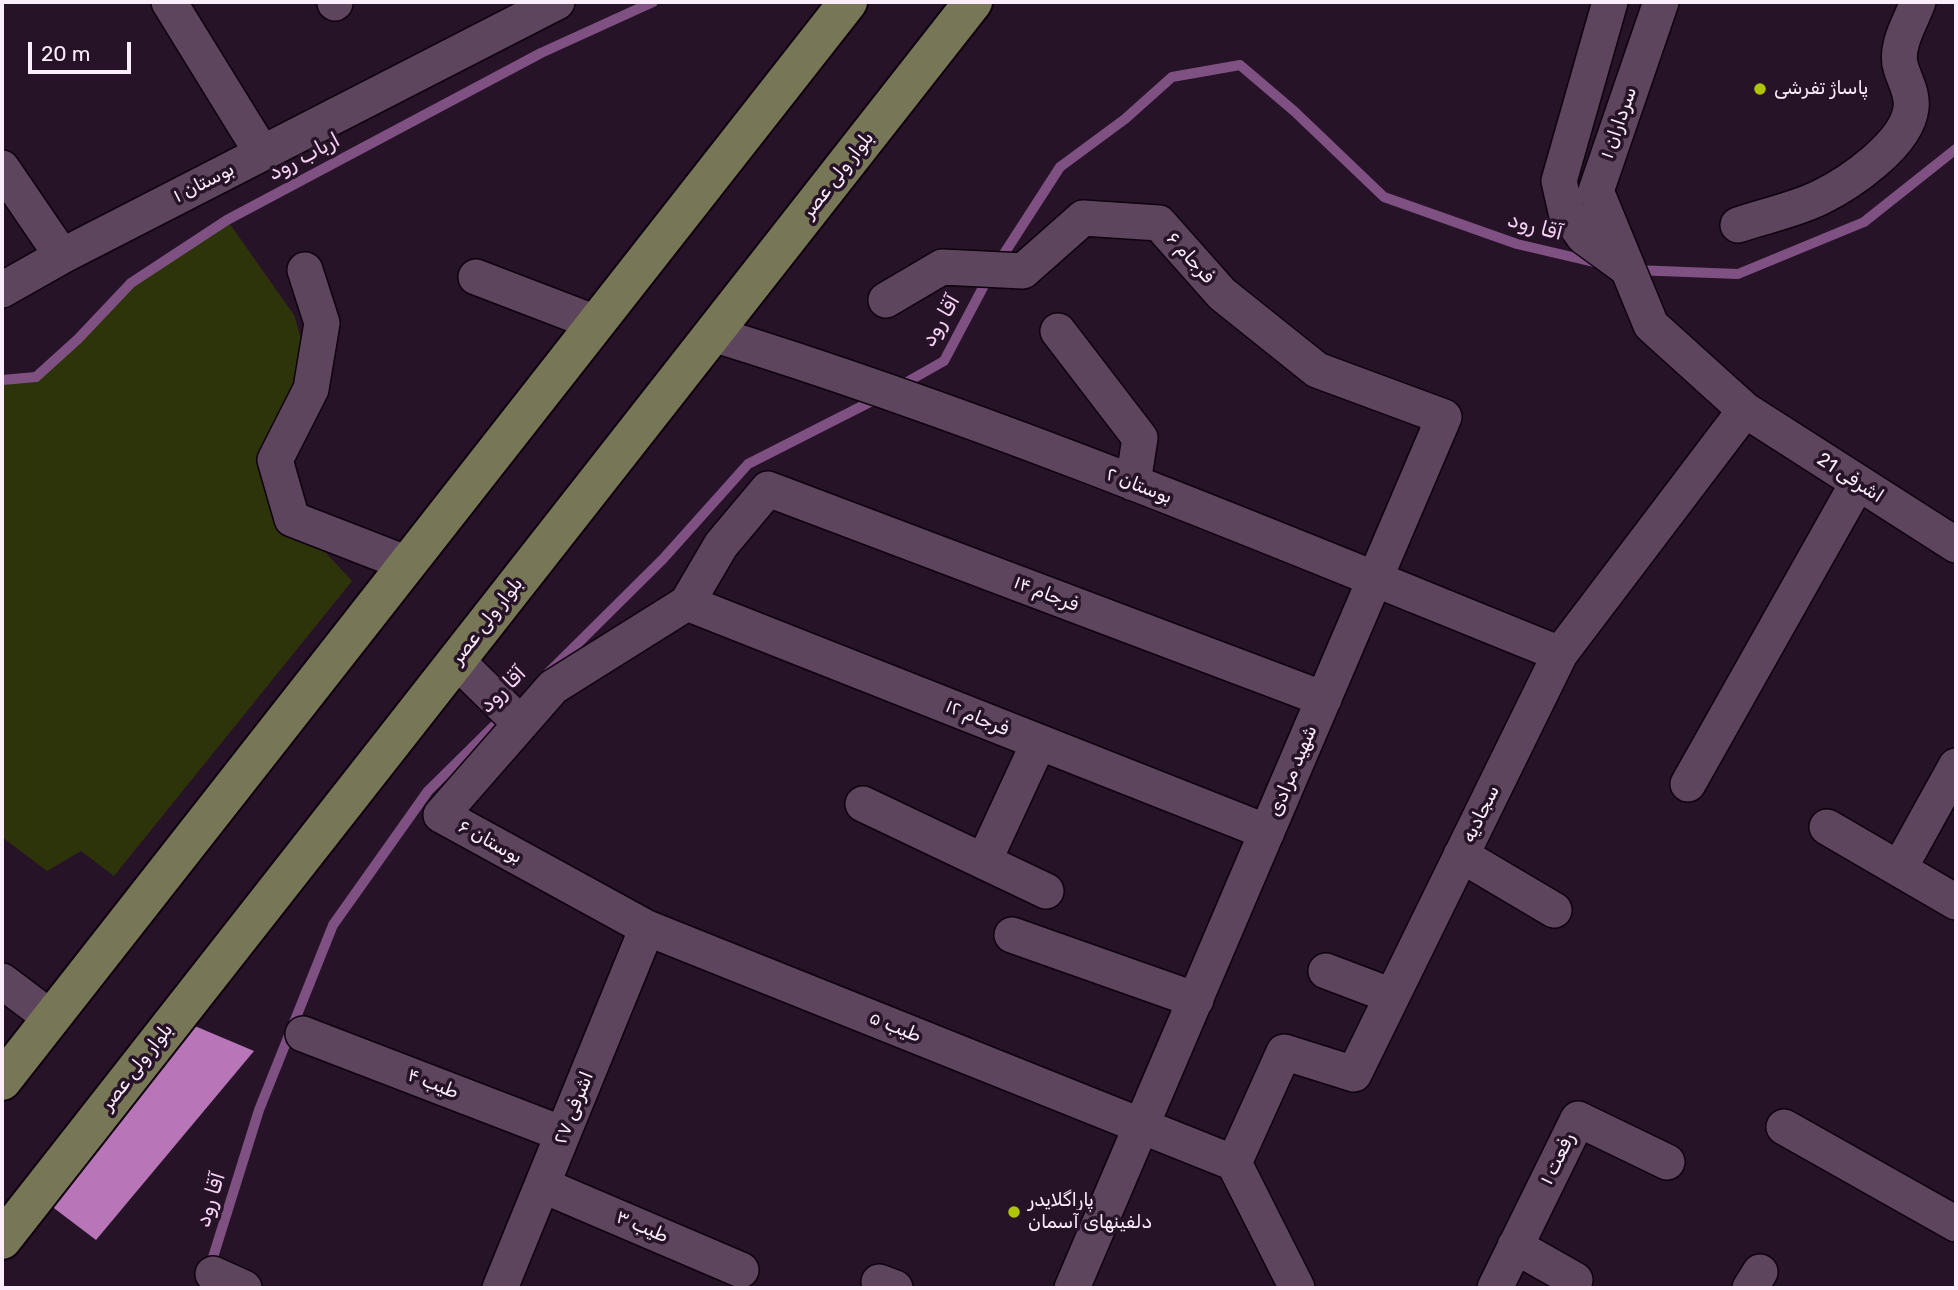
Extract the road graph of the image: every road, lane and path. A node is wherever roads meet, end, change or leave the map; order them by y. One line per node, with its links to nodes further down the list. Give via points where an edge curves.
1 (169, 2): 8 (street)
2 (557, 2): 8 (street, بوستان ۱)
3 (848, 2): 17 (main road)
4 (973, 2): 20 (main road, بلوار ولی عصر)
5 (1610, 2): 12 (street, via 1559,181 1566,212 1584,237)
6 (1661, 2): 12 (street, سرداران ۱, via 1596,191)
7 (1918, 2): 10 (street, via 1900,46 1900,66 1912,107 1904,132 1888,152 1819,198)
8 (262, 153): 11 (street, بوستان ۱)
9 (2, 168): 11 (street)
10 (1738, 225)
11 (62, 256): 15 (street, بوستان ۱)
12 (1622, 256): 18 (street, سرداران ۱)
13 (305, 270): 26 (street, via 322,323 311,389 275,460 292,519)
14 (476, 277): 17 (street)
15 (2, 290)
16 (886, 300): 22 (street, فرجام ۶, via 942,267 1024,271 1083,218 1159,223 1222,294 1317,370)
17 (596, 323): 26 (main road)
18 (1651, 326): 21 (street, اشرفی 21)
19 (1058, 331): 23 (street, via 1140,438)
20 (713, 334): 23 (street, بوستان ۲, via 838,373); 30 (main road, بلوار ولی عصر)
21 (1745, 410): 24 (street, اشرفی 21); 29 (street, سجادیه)
22 (1444, 418): 27 (street, شهید مرادی)
23 (1133, 483): 27 (street, بوستان ۲)
24 (1857, 484): 25 (street, اشرفی 21); 35 (street)
25 (1956, 545)
26 (408, 564): 51 (main road)
27 (1375, 579): 29 (street, بوستان ۲); 31 (street, شهید مرادی)
28 (687, 603): 31 (street, فرجام ۱۴, via 720,545 768,489); 32 (street); 33 (street, فرجام ۱۲)
29 (1559, 654): 39 (street, سجادیه)
30 (456, 660): 32 (street); 61 (main road, بلوار ولی عصر)
31 (1324, 699): 38 (street, شهید مرادی)
32 (511, 714): 45 (street, بوستان ۶, via 441,815)
33 (1039, 742): 38 (street, فرجام ۱۲); 40 (street)
34 (1956, 766): 41 (street)
35 (1688, 784)
36 (863, 804): 40 (street)
37 (1827, 827): 41 (street)
38 (1267, 832): 50 (street, شهید مرادی)
39 (1461, 855): 44 (street); 49 (street, سجادیه)
40 (984, 862): 42 (street)
41 (1899, 869): 43 (street)
42 (1046, 891)
43 (1956, 902)
44 (1554, 910)
45 (647, 928): 54 (street, طیب ۵); 56 (street, اشرفی ۲۷)
46 (1012, 935): 50 (street)
47 (1326, 971): 49 (street)
48 (2, 981): 51 (street)
49 (1392, 996): 58 (street, سجادیه, via 1354,1074 1284,1052)
50 (1196, 1000): 54 (street, شهید مرادی)
51 (51, 1018): 53 (main road)
52 (303, 1034): 56 (street, طیب ۴)
53 (2, 1081)
54 (1142, 1125): 58 (street, طیب ۵); 66 (street, شهید مرادی)
55 (1784, 1127): 60 (street)
56 (563, 1134): 59 (street, اشرفی ۲۷)
57 (1667, 1162): 62 (street, رفعت ۱, via 1578,1119)
58 (1234, 1163): 67 (street)
59 (542, 1185): 63 (street, طیب ۳); 65 (street, اشرفی ۲۷)
60 (1956, 1224)
61 (2, 1240)
62 (1515, 1247): 64 (street); 68 (street, رفعت ۱)
63 (741, 1270)
64 (1575, 1280)
65 (500, 1288)
66 (1072, 1288)
67 (1297, 1288)
68 (1495, 1288)

